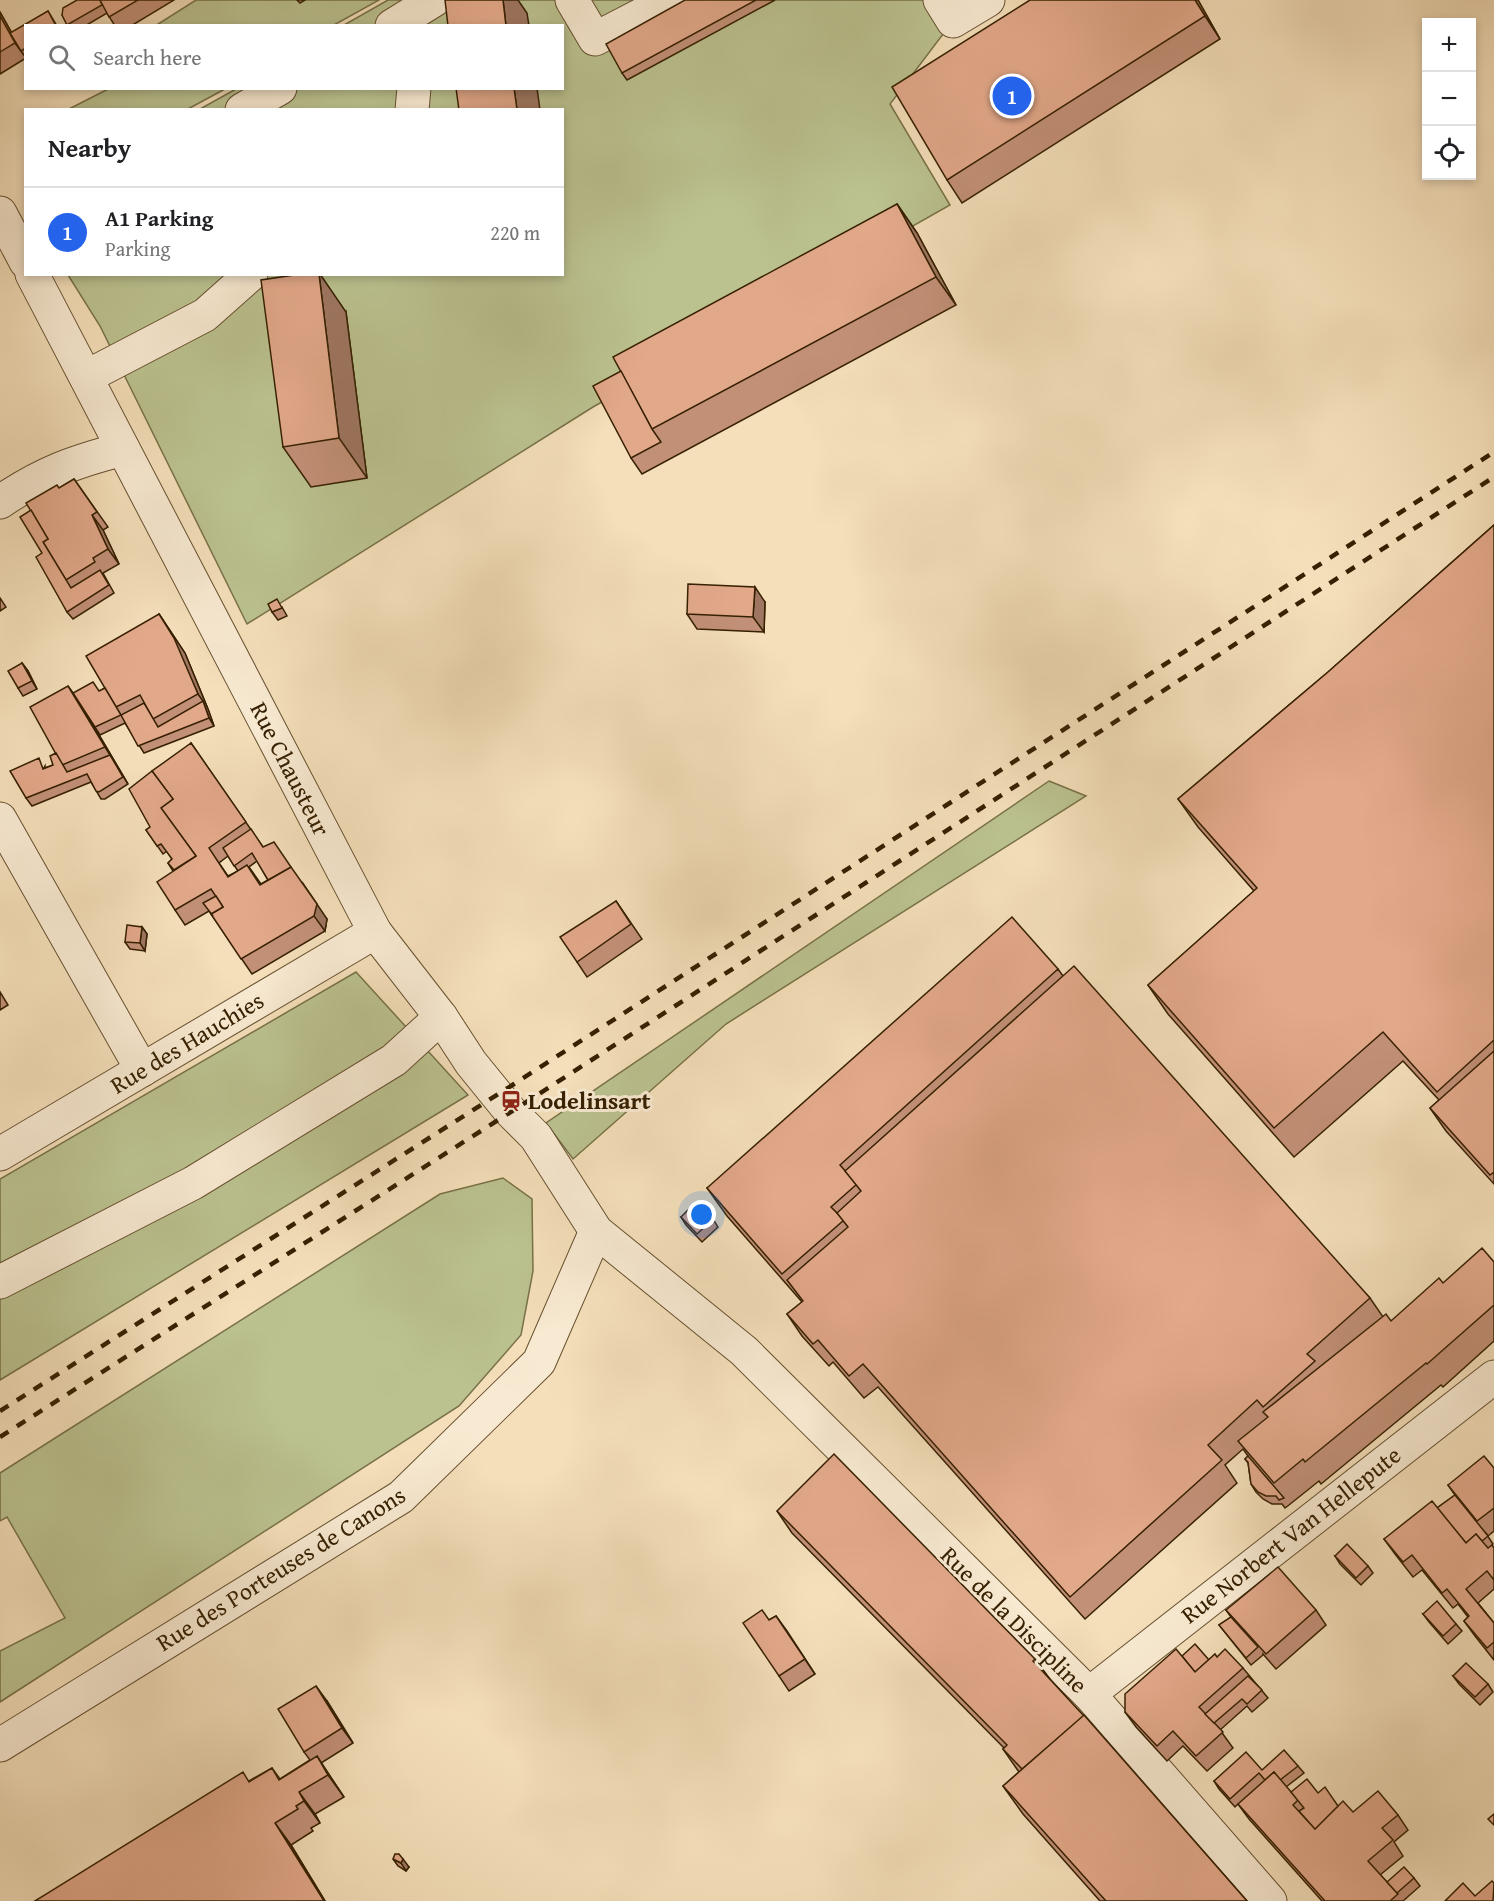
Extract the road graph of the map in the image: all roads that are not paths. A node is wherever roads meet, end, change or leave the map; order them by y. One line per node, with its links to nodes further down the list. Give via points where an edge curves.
1 (434, 0): 6 (street)
2 (572, 0): 3 (street, via 595,39)
3 (670, 0)
4 (940, 0): 5 (street, via 953,21)
5 (988, 0)
6 (399, 24)
7 (277, 90): 9 (street)
8 (414, 90): 10 (street)
9 (245, 108)
10 (412, 108)
11 (33, 276): 13 (street, Rue Chausteur)
12 (249, 276): 13 (street, via 205,315)
13 (86, 378): 14 (street, Rue Chausteur)
14 (123, 449): 15 (street, via 80,459 36,478); 17 (street, Rue Chausteur)
15 (0, 501)
16 (0, 819): 19 (street)
17 (375, 932): 18 (street, Rue Chausteur); 19 (street, Rue des Hauchies)
18 (441, 1017): 21 (street, Rue Chausteur, via 471,1063 510,1112 536,1137); 22 (street, via 394,1060 193,1183)
19 (142, 1070): 20 (street, Rue des Hauchies)
20 (0, 1154)
21 (597, 1231): 24 (street, Rue de la Discipline, via 744,1351); 25 (street, Rue des Porteuses de Canons, via 539,1362 401,1497)
22 (0, 1282)
23 (1494, 1377): 24 (street, Rue Norbert Van Hellepute)
24 (1089, 1694): 26 (street, Rue de la Discipline)
25 (0, 1745)
26 (1270, 1901)

